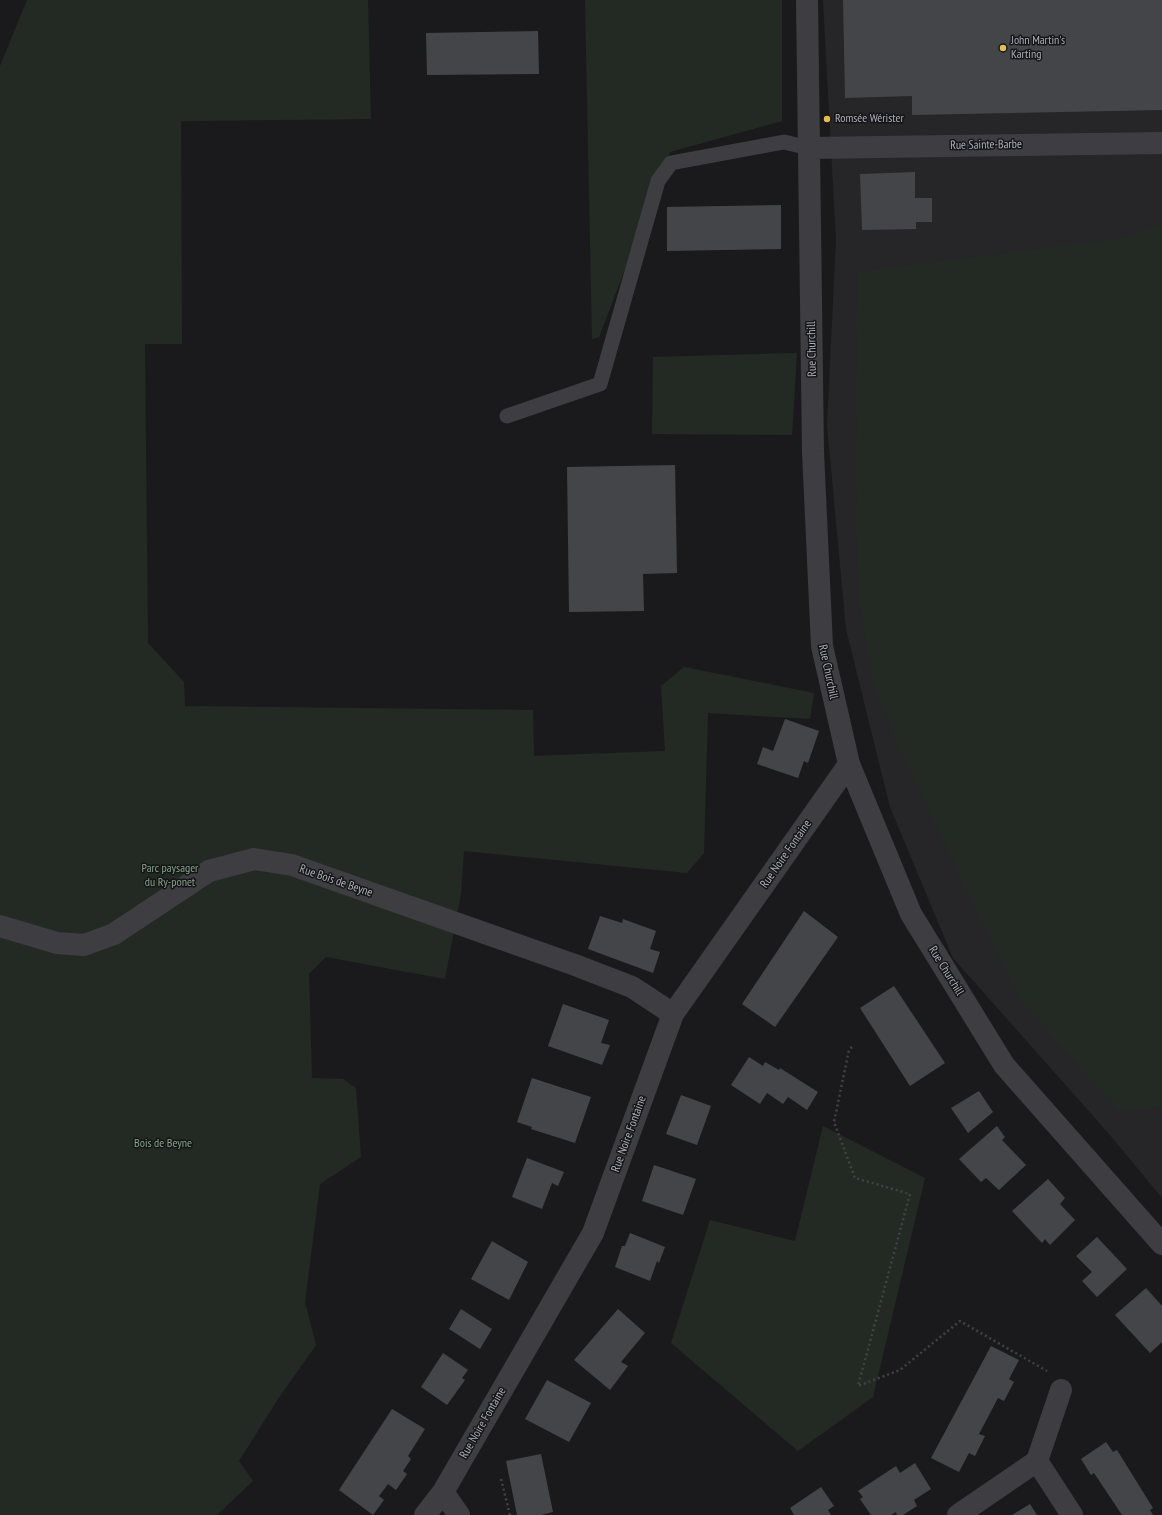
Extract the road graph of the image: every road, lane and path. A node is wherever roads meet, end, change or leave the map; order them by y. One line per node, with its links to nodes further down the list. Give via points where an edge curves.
1 (807, 0): 3 (street, Rue Churchill)
2 (1162, 143): 3 (street, Rue Sainte-Barbe)
3 (809, 148): 4 (lane, via 784,142 671,163 658,181 600,384); 5 (street, Rue Churchill, via 813,452 822,646)
4 (507, 416)
5 (849, 764): 7 (street, Rue Noire Fontaine); 9 (street, Rue Churchill, via 911,914 1004,1065)
6 (0, 926): 7 (street, Rue Bois de Beyne, via 57,943 84,944 114,934 208,871 254,859 292,866 575,965 632,987)
7 (673, 1014): 13 (street, Rue Noire Fontaine, via 593,1233)
8 (852, 1047): 10 (path, via 849,1050 834,1122 855,1178 910,1194 858,1386 900,1370 960,1321 1054,1375)
9 (1162, 1244)
10 (1061, 1390): 11 (street)
11 (1037, 1461): 17 (street); 18 (street)
12 (501, 1479): 16 (path)
13 (443, 1492): 14 (street, Rue Noire Fontaine); 15 (street)
14 (425, 1515)
15 (459, 1515)
16 (510, 1515)
17 (958, 1515)
18 (1072, 1515)

